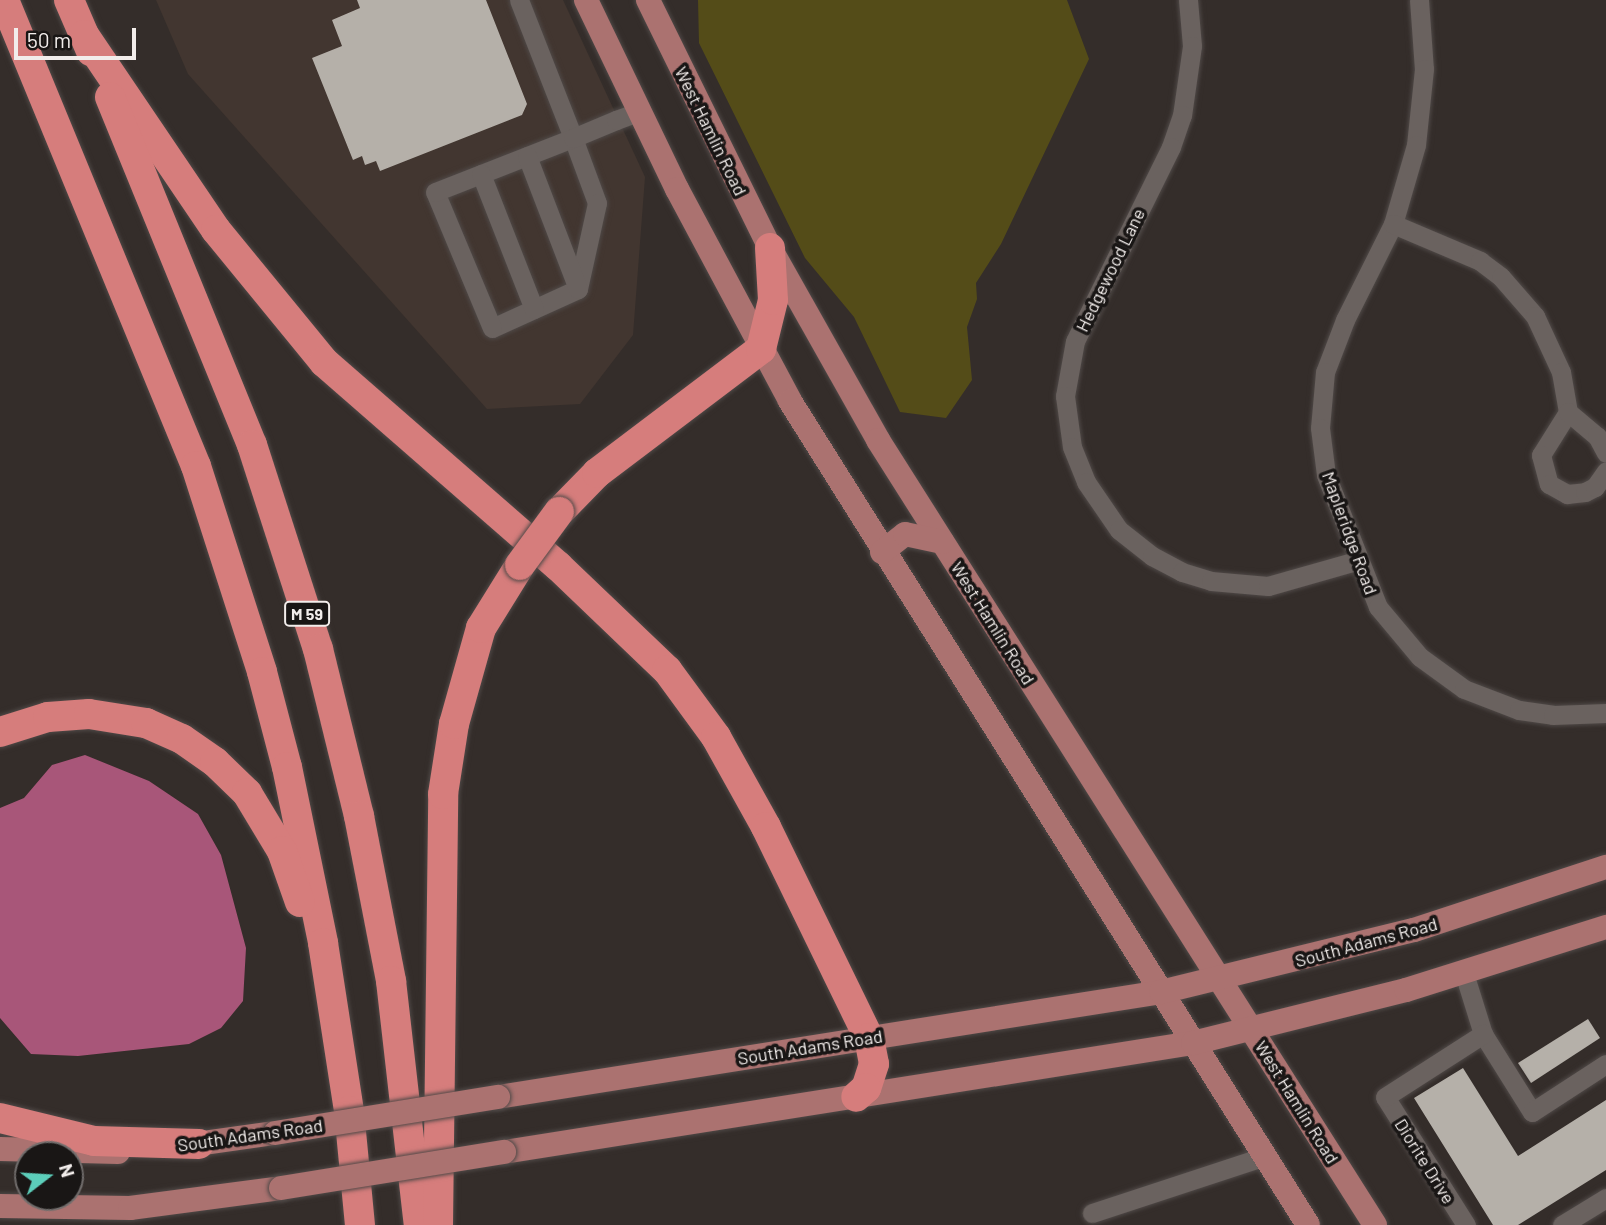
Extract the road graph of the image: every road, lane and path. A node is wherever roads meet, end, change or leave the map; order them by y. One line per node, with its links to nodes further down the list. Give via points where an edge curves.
1 (4, 0): 31 (highway, via 159,371 222,543 287,767)
2 (69, 0): 8 (highway, M 59)
3 (519, 0): 10 (street)
4 (586, 0): 9 (main road)
5 (648, 0): 14 (main road, West Hamlin Road)
6 (1188, 0): 23 (street, Hedgewood Lane, via 1192,46 1182,115 1167,157 1075,341 1065,396 1072,447 1086,482 1119,530 1182,572 1220,583 1268,586)
7 (1419, 0): 13 (street, Mapleridge Road, via 1422,102 1410,173)
8 (84, 35): 34 (highway, via 216,230 324,362 558,566 667,670 716,737 766,827); 46 (highway, M 59, via 231,389 318,649 359,816 391,981)
9 (638, 112): 10 (street); 17 (main road)
10 (573, 138): 11 (street); 15 (street, via 597,203)
11 (527, 156): 12 (street); 15 (street)
12 (481, 174): 16 (street); 16 (street, via 435,192 492,328)
13 (1393, 223): 18 (street, via 1480,261 1518,295 1555,354); 23 (street, Mapleridge Road, via 1333,346 1321,401 1326,475)
14 (770, 248): 17 (highway, via 773,300); 21 (main road, West Hamlin Road)
15 (578, 289): 16 (street)
16 (534, 309)
17 (761, 349): 22 (main road); 47 (highway, bridge, via 597,474 559,512 481,628 454,724 443,794)
18 (1568, 412): 19 (street, via 1597,436); 20 (street, via 1541,455 1549,484 1567,494 1585,492 1595,487)
19 (1606, 453)
20 (1606, 471)
21 (942, 542): 22 (main road, via 905,534); 29 (main road, West Hamlin Road)
22 (882, 552): 30 (main road)
23 (1356, 561): 24 (street, Mapleridge Road, via 1391,626 1448,679 1519,710)
24 (1606, 713)
25 (0, 732): 31 (highway, via 57,716 126,718 182,739 234,778 260,812 291,873)
26 (1602, 875): 29 (main road, South Adams Road, via 1414,930)
27 (1602, 925): 28 (main road)
28 (1464, 973): 32 (main road); 33 (street)
29 (1219, 979): 30 (main road, South Adams Road); 32 (main road, West Hamlin Road)
30 (1161, 992): 34 (main road, South Adams Road); 35 (main road)
31 (337, 1021): 45 (highway)
32 (1252, 1030): 35 (main road); 49 (main road, West Hamlin Road)
33 (1483, 1034): 36 (street, via 1532,1112); 50 (street, Diorite Drive, via 1385,1097)
34 (869, 1038): 37 (highway, via 874,1064 866,1088); 39 (main road, South Adams Road, bridge)
35 (1193, 1043): 37 (main road); 41 (main road)
36 (1606, 1064)
37 (856, 1097): 43 (main road, bridge, via 281,1188 99,1210)
38 (0, 1118): 39 (highway, via 73,1138)
39 (199, 1143): 40 (main road, South Adams Road, via 96,1154)
40 (0, 1150)
41 (1265, 1156): 44 (street); 48 (main road)
42 (1606, 1198): 51 (street)
43 (0, 1206)
44 (1092, 1213)
45 (360, 1225)
46 (419, 1225)
47 (438, 1225)
48 (1308, 1225)
49 (1375, 1225)
50 (1466, 1225)
51 (1562, 1225)

